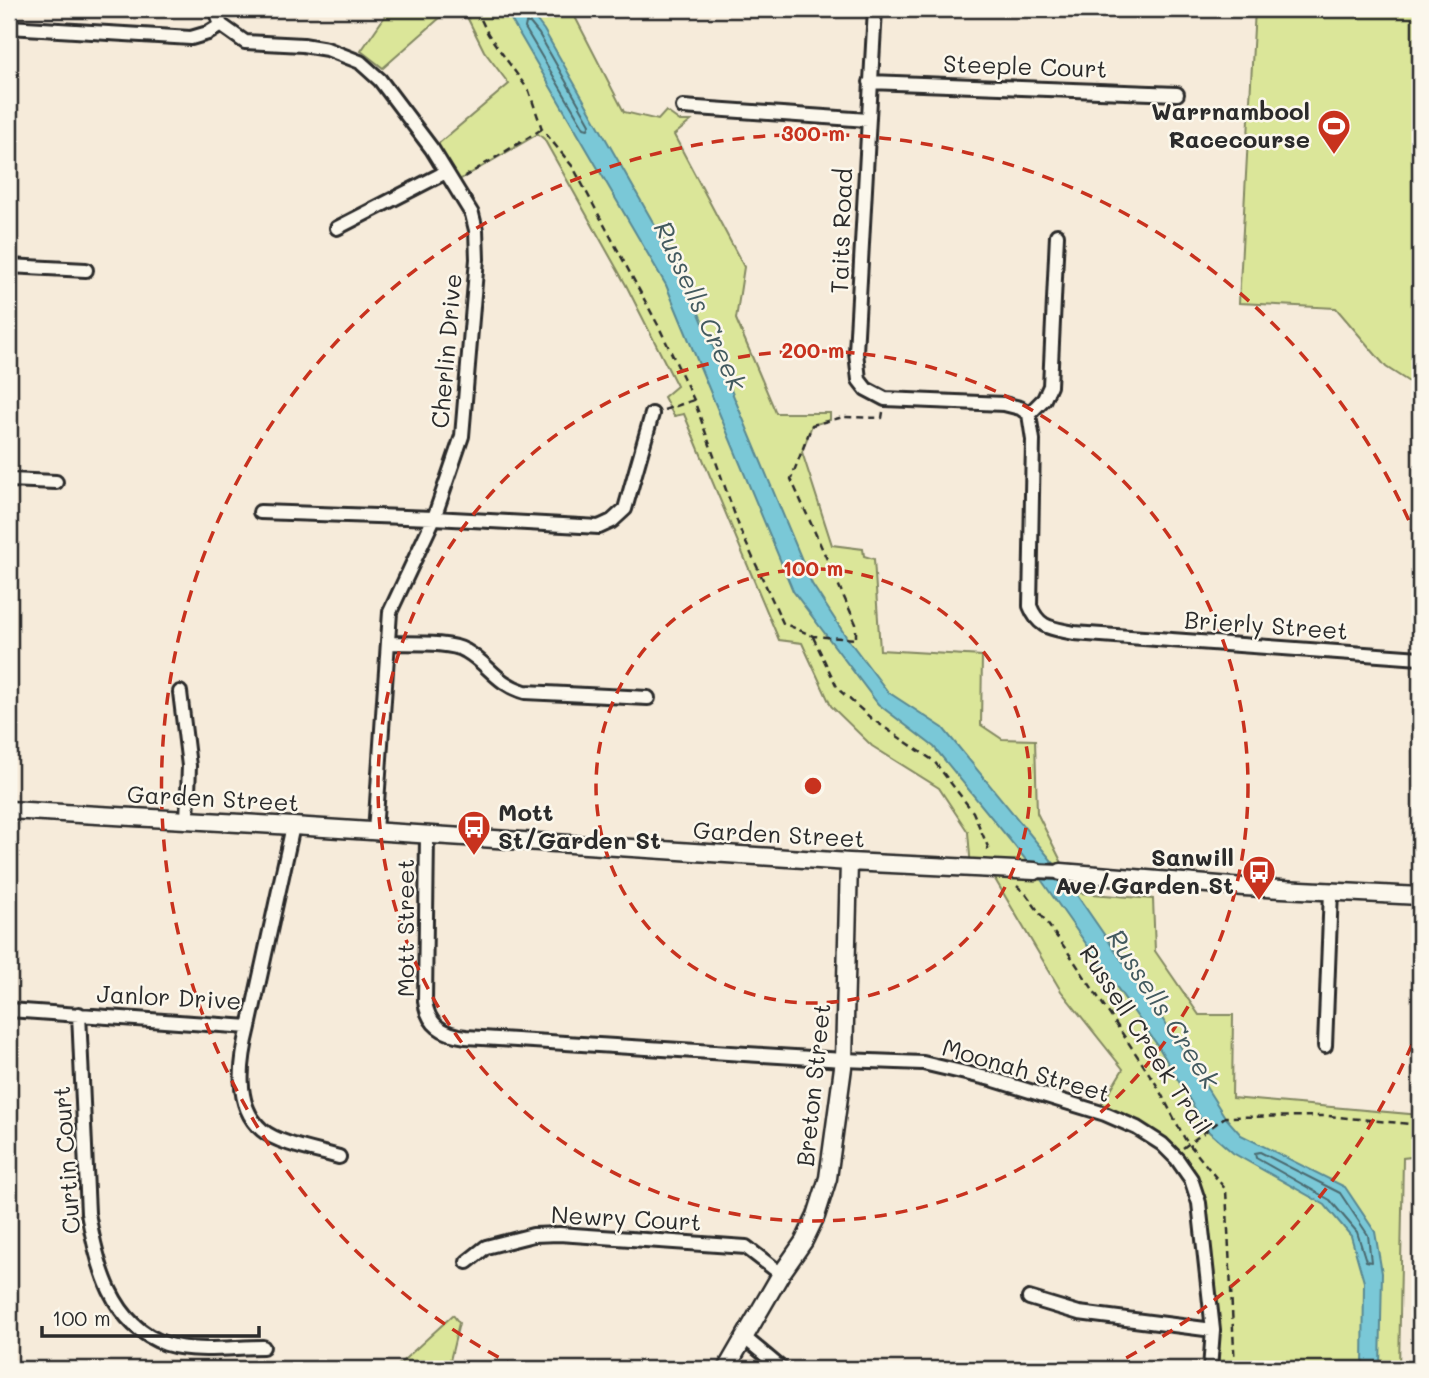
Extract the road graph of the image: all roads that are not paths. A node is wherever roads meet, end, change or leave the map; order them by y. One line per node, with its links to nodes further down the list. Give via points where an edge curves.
1 (215, 9): 3 (street)
2 (875, 9): 5 (street, Taits Road)
3 (221, 25): 4 (street, via 191,38); 9 (street, Cherlin Drive, via 245,42 327,49 360,62 380,80)
4 (9, 27)
5 (870, 82): 6 (street, Steeple Court); 8 (street, Taits Road)
6 (1177, 94)
7 (683, 107): 8 (street)
8 (868, 120): 15 (street, Taits Road, via 856,352 859,380 885,399 1004,404)
9 (450, 178): 10 (street); 19 (street, Cherlin Drive, via 472,214 477,259 462,436)
10 (337, 228)
11 (1057, 235): 15 (street, via 1050,386 1044,400)
12 (9, 266): 13 (street)
13 (86, 270)
14 (652, 414): 19 (street, via 625,509 612,521 599,527)
15 (1029, 414): 21 (street, Brierly Street, via 1030,606 1044,626 1109,636)
16 (9, 480): 17 (street)
17 (56, 482)
18 (260, 512): 19 (street)
19 (433, 518): 20 (street, Cherlin Drive, via 390,612)
20 (389, 643): 23 (street, via 466,650 508,687 525,692); 27 (street, Cherlin Drive)
21 (1420, 658)
22 (180, 692): 25 (street, via 189,766)
23 (648, 698)
24 (9, 810): 25 (street, Garden Street)
25 (187, 821): 26 (street, Garden Street)
26 (293, 826): 27 (street, Garden Street); 34 (street, Janlor Drive)
27 (375, 832): 28 (street, Garden Street)
28 (428, 836): 29 (street, Garden Street); 35 (street, Mott Street, via 426,1012 446,1033)
29 (849, 862): 30 (street, Garden Street); 37 (street, Breton Street)
30 (1331, 891): 31 (street, Garden Street); 36 (street)
31 (1420, 896)
32 (9, 1010): 33 (street, Janlor Drive)
33 (79, 1014): 34 (street, Janlor Drive); 44 (street, Curtin Court, via 88,1213 106,1282 120,1312 167,1344)
34 (249, 1027): 38 (street, via 242,1084 247,1108 262,1130)
35 (466, 1037): 37 (street, Moonah Street)
36 (1325, 1046)
37 (844, 1060): 40 (street, Breton Street, via 828,1178 804,1241); 42 (street, Moonah Street, via 923,1063 991,1079 1105,1114 1162,1144 1191,1180 1199,1203)
38 (339, 1157)
39 (467, 1262): 40 (street, Newry Court, via 486,1247 533,1235 559,1234 746,1247)
40 (781, 1274): 43 (street, Breton Street)
41 (1029, 1298): 42 (street, via 1079,1312)
42 (1213, 1330): 47 (street, Moonah Street)
43 (745, 1339): 45 (street, Breton Street); 46 (street)
44 (263, 1347)
45 (726, 1369)
46 (782, 1369)
47 (1210, 1369)

